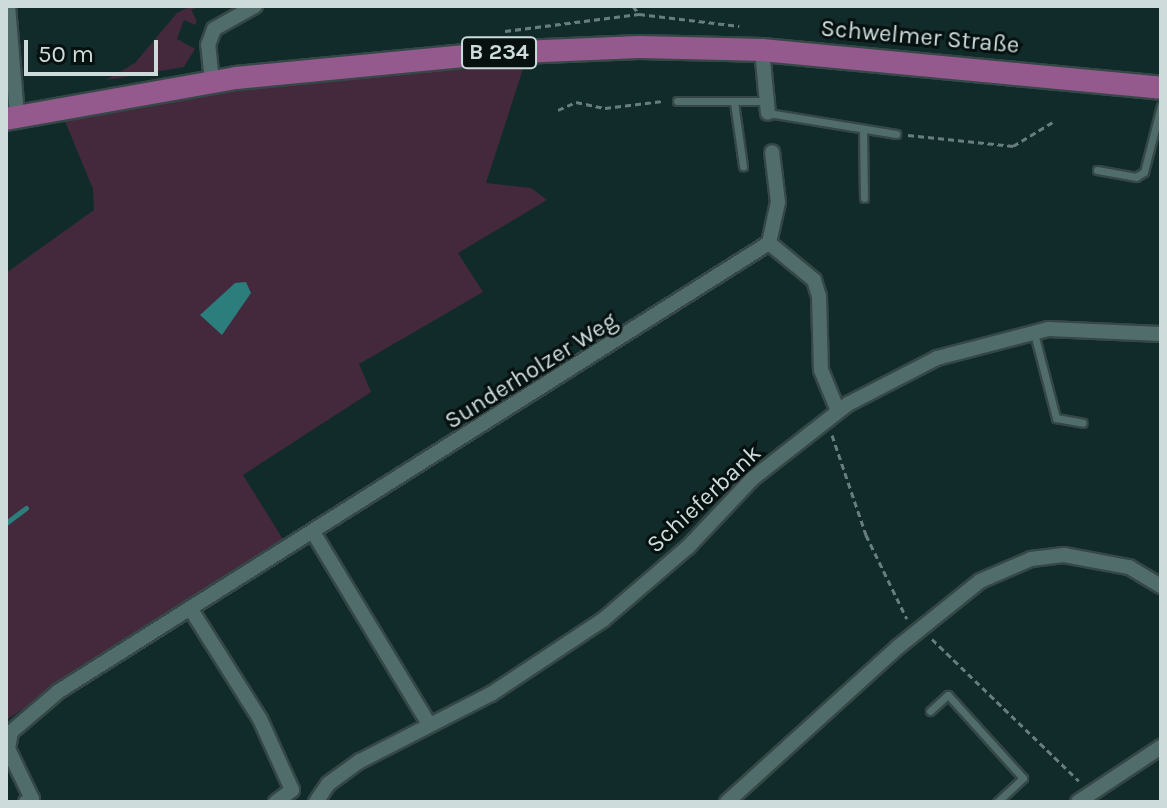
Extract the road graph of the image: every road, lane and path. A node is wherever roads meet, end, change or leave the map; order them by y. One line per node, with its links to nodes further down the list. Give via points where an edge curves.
1 (8, 6): 15 (street)
2 (255, 6): 8 (street, via 214,29 208,45)
3 (633, 6): 4 (path)
4 (639, 14): 5 (path); 7 (path, via 497,33)
5 (739, 26)
6 (762, 50): 7 (main road, Schwelmer Straße / B 234); 9 (main road, Schwelmer Straße / B 234); 13 (street)
7 (497, 53): 8 (main road, Schwelmer Straße / B 234)
8 (212, 81): 15 (main road, Schwelmer Straße / B 234)
9 (1161, 88)
10 (677, 101): 11 (lane); 14 (path, via 605,108 576,102)
11 (734, 102): 13 (lane); 20 (lane)
12 (1161, 106): 21 (lane, via 1144,172 1136,177)
13 (767, 107): 17 (lane)
14 (558, 110)
15 (12, 117)
16 (1053, 122): 18 (path, via 1013,146)
17 (863, 129): 18 (lane); 22 (lane)
18 (896, 134)
19 (772, 152): 23 (street, via 778,202)
20 (743, 166)
21 (1097, 170)
22 (864, 198)
23 (769, 243): 26 (street, via 814,280 821,370); 28 (street, Sunderholzer Weg)
24 (1034, 333): 25 (street, Schieferbank, via 1141,329); 26 (street, Schieferbank, via 937,358); 27 (lane, via 1056,418)
25 (1161, 334)
26 (833, 415): 31 (path, via 866,535); 33 (street, Schieferbank, via 752,479 688,547 603,620 550,659)
27 (1083, 423)
28 (313, 532): 30 (street, Sunderholzer Weg); 33 (street)
29 (1161, 586): 31 (street, via 1129,567 1096,558 1031,559 980,581)
30 (190, 608): 36 (street, Sunderholzer Weg, via 21,720 8,749 32,799); 37 (street, via 260,719 292,790)
31 (917, 632): 35 (path); 39 (street)
32 (930, 711): 40 (lane, via 948,695 1023,778)
33 (428, 723): 38 (street, Schieferbank, via 339,776)
34 (1161, 747): 35 (street)
35 (1084, 798)
36 (26, 802)
37 (276, 802)
38 (316, 802)
39 (727, 802)
40 (997, 802)

